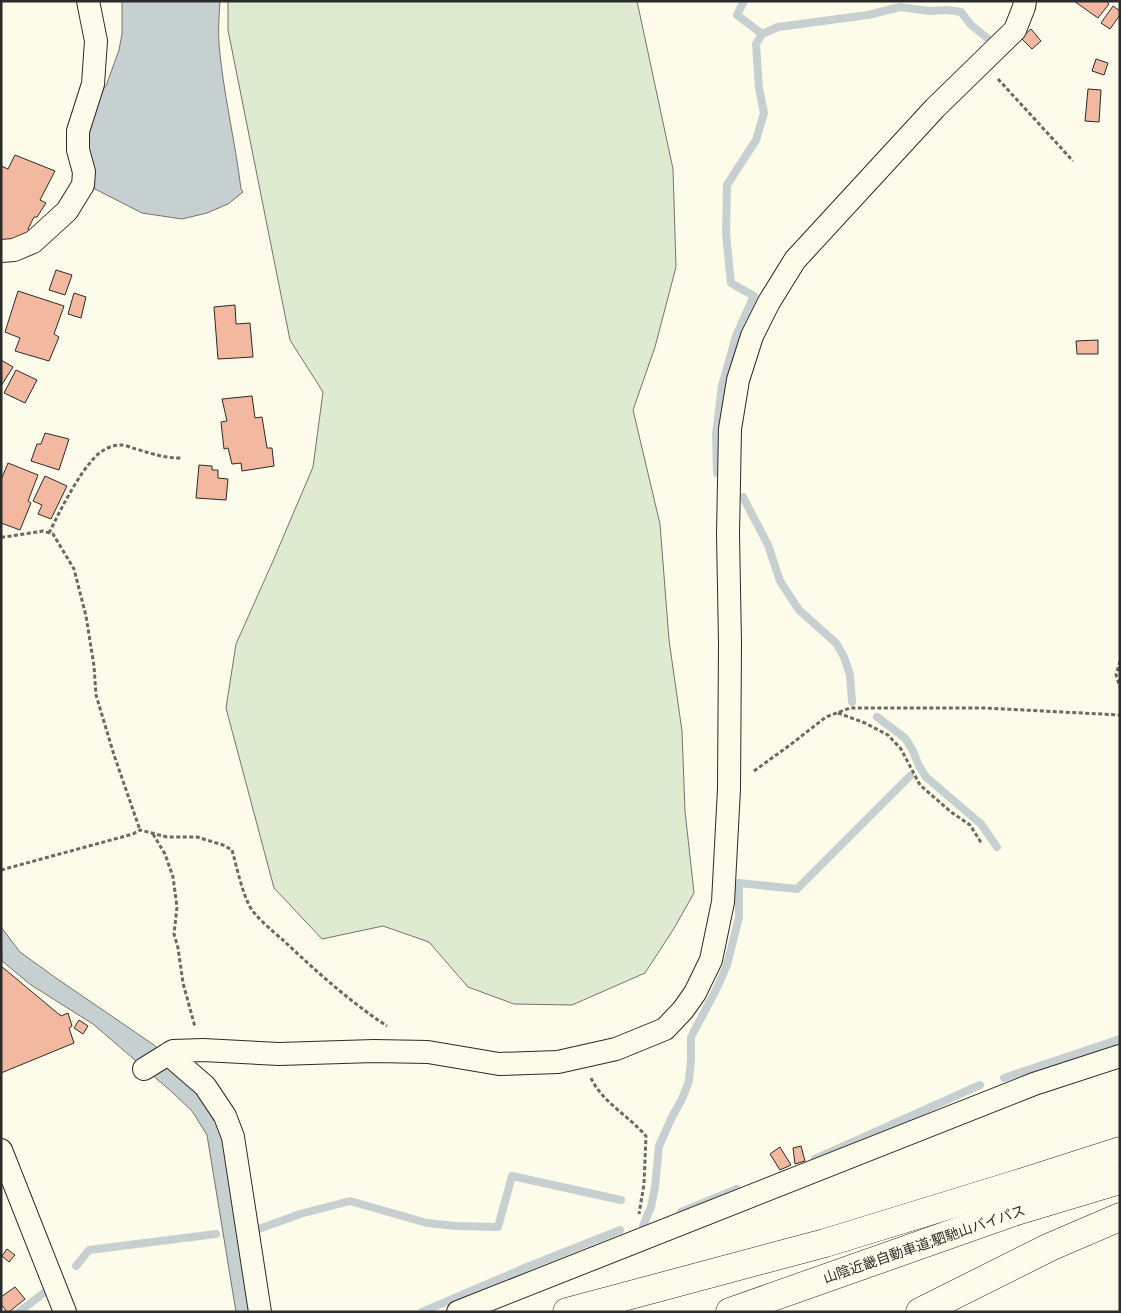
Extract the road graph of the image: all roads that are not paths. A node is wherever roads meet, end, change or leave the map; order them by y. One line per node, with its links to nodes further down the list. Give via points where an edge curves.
1 (88, 1): 3 (street, via 96,41 93,84 78,131 83,185 67,211 33,242 14,250)
2 (1024, 1): 4 (street, via 1015,30 935,108 795,260 752,336 738,380 730,429 729,789 723,902 711,960 683,1010 666,1028 616,1049 558,1062 499,1064 428,1052 279,1054 202,1050)
3 (1, 250)
4 (168, 1054): 6 (street); 13 (street, via 205,1086 225,1116 233,1137)
5 (1120, 1056): 14 (street, via 1034,1084)
6 (144, 1069)
7 (1, 1150): 12 (street)
8 (1120, 1151): 15 (highway, via 825,1243)
9 (1120, 1180): 16 (highway, 山陰近畿自動車道;駟馳山バイパス, via 1016,1211)
10 (1120, 1185): 17 (highway, 山陰近畿自動車道;駟馳山バイパス, via 1020,1225)
11 (1120, 1217): 18 (highway, via 1050,1247)
12 (65, 1312)
13 (260, 1312)
14 (458, 1312)
15 (567, 1312)
16 (730, 1312)
17 (776, 1312)
18 (920, 1312)

